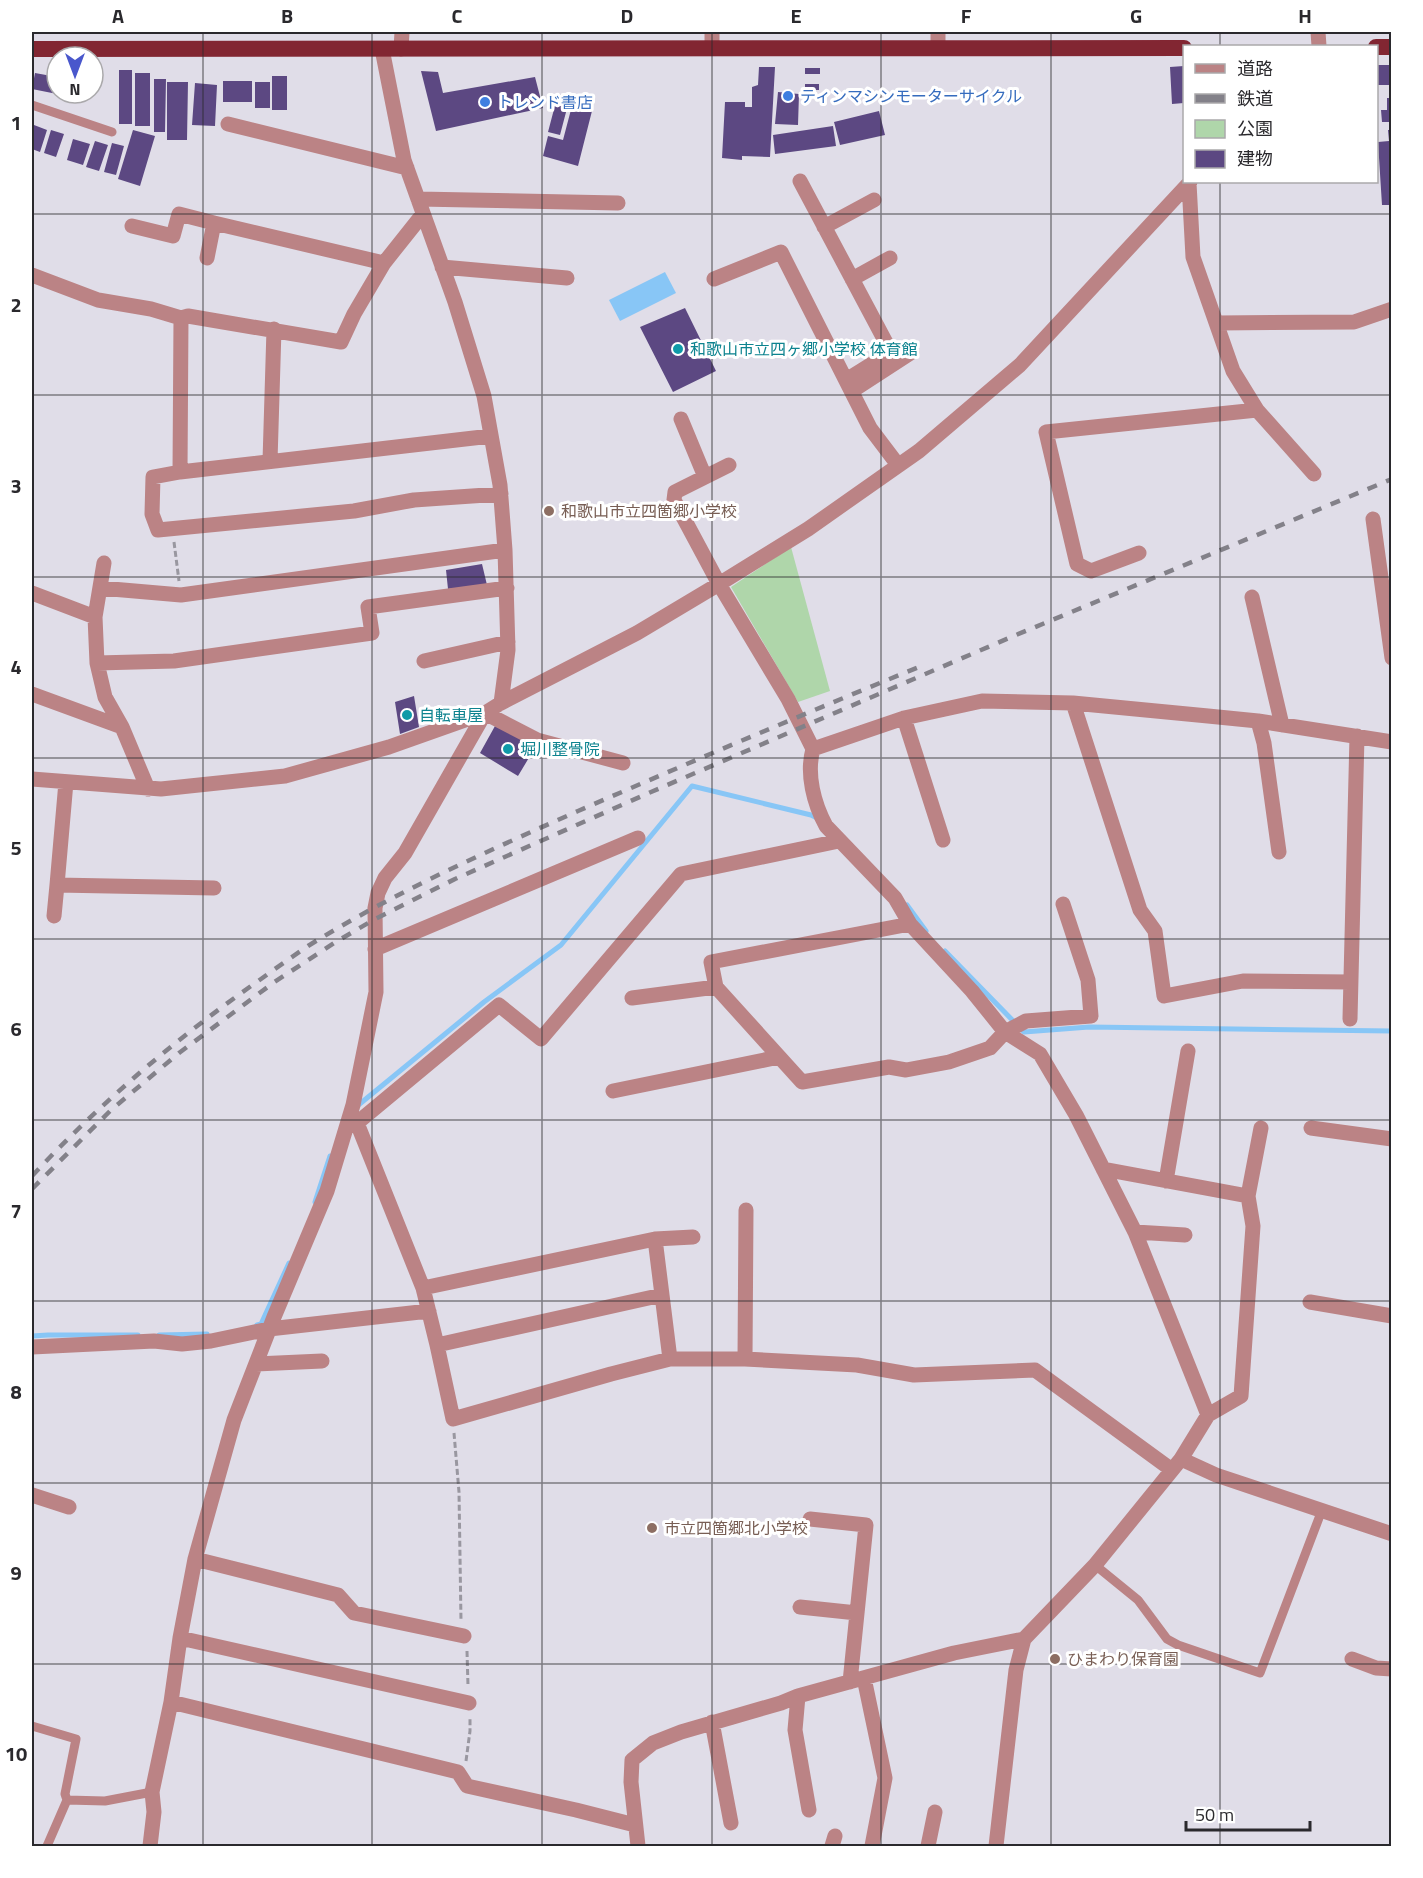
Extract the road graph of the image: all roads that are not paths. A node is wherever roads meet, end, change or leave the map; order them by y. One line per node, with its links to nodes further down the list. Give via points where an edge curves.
1 (402, 32): 7 (street)
2 (712, 40): 3 (highway); 7 (highway)
3 (938, 40): 4 (highway)
4 (1183, 48)
5 (32, 49): 6 (highway)
6 (382, 49): 7 (highway); 11 (street)
7 (401, 49)
8 (32, 105): 10 (lane)
9 (228, 124): 11 (street)
10 (112, 132)
11 (407, 168): 15 (street)
12 (800, 182): 21 (street)
13 (1189, 183): 41 (street, via 1020,364)
14 (1190, 183): 32 (street, via 1193,257)
15 (418, 199): 17 (street); 18 (street)
16 (874, 200): 21 (street)
17 (618, 202)
18 (423, 214): 24 (street); 25 (street)
19 (214, 223): 20 (street, via 178,214 173,236); 22 (street); 24 (street)
20 (132, 226)
21 (824, 227): 29 (street)
22 (207, 258)
23 (890, 258): 29 (street)
24 (384, 263): 33 (street, via 341,342)
25 (442, 267): 27 (street); 38 (street, via 484,396)
26 (32, 275): 31 (street, via 98,300)
27 (567, 278)
28 (714, 279): 35 (street, via 781,252)
29 (852, 279): 35 (street, via 891,352)
30 (1392, 309): 32 (street, via 1354,322)
31 (181, 318): 33 (street); 42 (street)
32 (1217, 323): 36 (street, via 1233,371)
33 (274, 329): 39 (street)
34 (912, 352): 35 (street)
35 (849, 386): 41 (street, via 870,428)
36 (1257, 410): 43 (street); 48 (street, via 1046,432 1077,564 1091,571)
37 (681, 419): 44 (street)
38 (491, 436): 39 (street); 45 (street)
39 (270, 461): 42 (street)
40 (729, 465): 44 (street)
41 (898, 465): 50 (street)
42 (180, 472): 45 (street, via 153,477 152,514 158,530 414,500)
43 (1314, 474)
44 (705, 477): 50 (street, via 675,492 674,500)
45 (501, 494): 47 (street)
46 (1373, 519): 57 (street)
47 (505, 550): 51 (street, via 181,595); 52 (street)
48 (1139, 553)
49 (104, 563): 51 (street)
50 (719, 584): 61 (street, via 637,633); 70 (street, via 788,699)
51 (100, 588): 55 (street)
52 (507, 588): 56 (street); 59 (street, via 368,607 372,633 174,661)
53 (32, 593): 55 (street)
54 (1252, 597): 66 (street)
55 (95, 617): 59 (street)
56 (508, 642): 58 (street); 61 (street)
57 (1392, 658)
58 (424, 661)
59 (97, 663): 67 (street, via 105,697)
60 (32, 694): 67 (street)
61 (501, 703): 63 (street)
62 (1073, 703): 64 (street, via 982,701); 65 (street); 85 (street, via 1140,910 1155,931 1164,996 1243,981)
63 (485, 713): 71 (street, via 537,740); 74 (street, via 389,747 285,776); 84 (street, via 378,893)
64 (904, 718): 70 (street); 76 (street)
65 (1258, 721): 66 (street); 78 (street)
66 (1282, 725): 68 (street)
67 (122, 727): 74 (street)
68 (1357, 736): 69 (street); 85 (street)
69 (1392, 742)
70 (813, 749): 77 (street, via 811,777 823,820)
71 (622, 763)
72 (32, 779): 73 (street)
73 (66, 782): 74 (street); 79 (street)
74 (148, 789)
75 (638, 838): 84 (street)
76 (943, 840)
77 (839, 841): 83 (street, via 895,898); 93 (street, via 681,874 541,1038 499,1005)
78 (1279, 852)
79 (57, 885): 80 (street); 82 (street)
80 (214, 888)
81 (1063, 904): 89 (street, via 1088,980 1091,1016 1026,1021)
82 (54, 916)
83 (910, 924): 86 (street, via 711,963); 89 (street, via 972,991)
84 (375, 950): 93 (street, via 376,992)
85 (1351, 982): 88 (street)
86 (716, 987): 87 (street); 91 (street)
87 (632, 998)
88 (1350, 1019)
89 (1013, 1028): 91 (street, via 990,1048 949,1062 906,1070 889,1067 802,1082); 97 (street, via 1040,1054)
90 (1188, 1051): 98 (street)
91 (779, 1057): 92 (street)
92 (613, 1091)
93 (353, 1116): 105 (street); 110 (street, via 327,1191)
94 (1261, 1128): 99 (street)
95 (1311, 1128): 96 (street)
96 (1392, 1139)
97 (1103, 1169): 98 (street); 101 (street)
98 (1166, 1181): 99 (street)
99 (1248, 1196): 117 (street, via 1253,1226 1241,1396)
100 (746, 1210): 114 (street)
101 (1135, 1232): 102 (street); 117 (street)
102 (1185, 1235)
103 (693, 1237): 104 (street)
104 (656, 1239): 105 (street); 106 (street)
105 (423, 1288): 108 (street)
106 (662, 1295): 111 (street); 113 (street)
107 (1310, 1302): 109 (street)
108 (429, 1311): 110 (street); 111 (street)
109 (1392, 1316)
110 (269, 1329): 112 (street, via 182,1344 154,1341); 116 (street)
111 (438, 1345): 113 (street, via 453,1419)
112 (32, 1347)
113 (670, 1359): 114 (street)
114 (745, 1359): 118 (street, via 857,1365 914,1375 1035,1370)
115 (322, 1361): 116 (street)
116 (256, 1364): 124 (street, via 234,1420)
117 (1208, 1415): 118 (street)
118 (1177, 1465): 121 (street); 125 (street)
119 (32, 1495): 120 (street)
120 (69, 1507)
121 (1322, 1510): 123 (street); 125 (lane, via 1260,1672 1167,1639 1138,1600)
122 (810, 1519): 127 (street, via 866,1525)
123 (1392, 1534)
124 (195, 1559): 128 (street, via 338,1595 354,1613); 129 (street)
125 (1095, 1565): 130 (street)
126 (800, 1607): 127 (street)
127 (857, 1613): 133 (street)
128 (464, 1636)
129 (180, 1638): 135 (street); 136 (street)
130 (1024, 1639): 133 (street, via 954,1653); 150 (street, via 1016,1670)
131 (1352, 1659): 132 (street)
132 (1392, 1669)
133 (857, 1680): 134 (street); 148 (street, via 885,1778)
134 (798, 1696): 137 (street); 141 (street, via 795,1730)
135 (171, 1702): 139 (street); 144 (street, via 458,1772 467,1786)
136 (469, 1703)
137 (712, 1722): 143 (street); 144 (street, via 653,1743 632,1760)
138 (32, 1726): 140 (lane, via 75,1739)
139 (152, 1792): 140 (lane, via 105,1801); 146 (street)
140 (67, 1800): 145 (lane)
141 (809, 1810)
142 (935, 1812): 149 (street)
143 (732, 1823)
144 (635, 1825): 147 (street)
145 (48, 1846)
146 (150, 1846)
147 (638, 1846)
148 (872, 1846)
149 (928, 1846)
150 (996, 1846)

